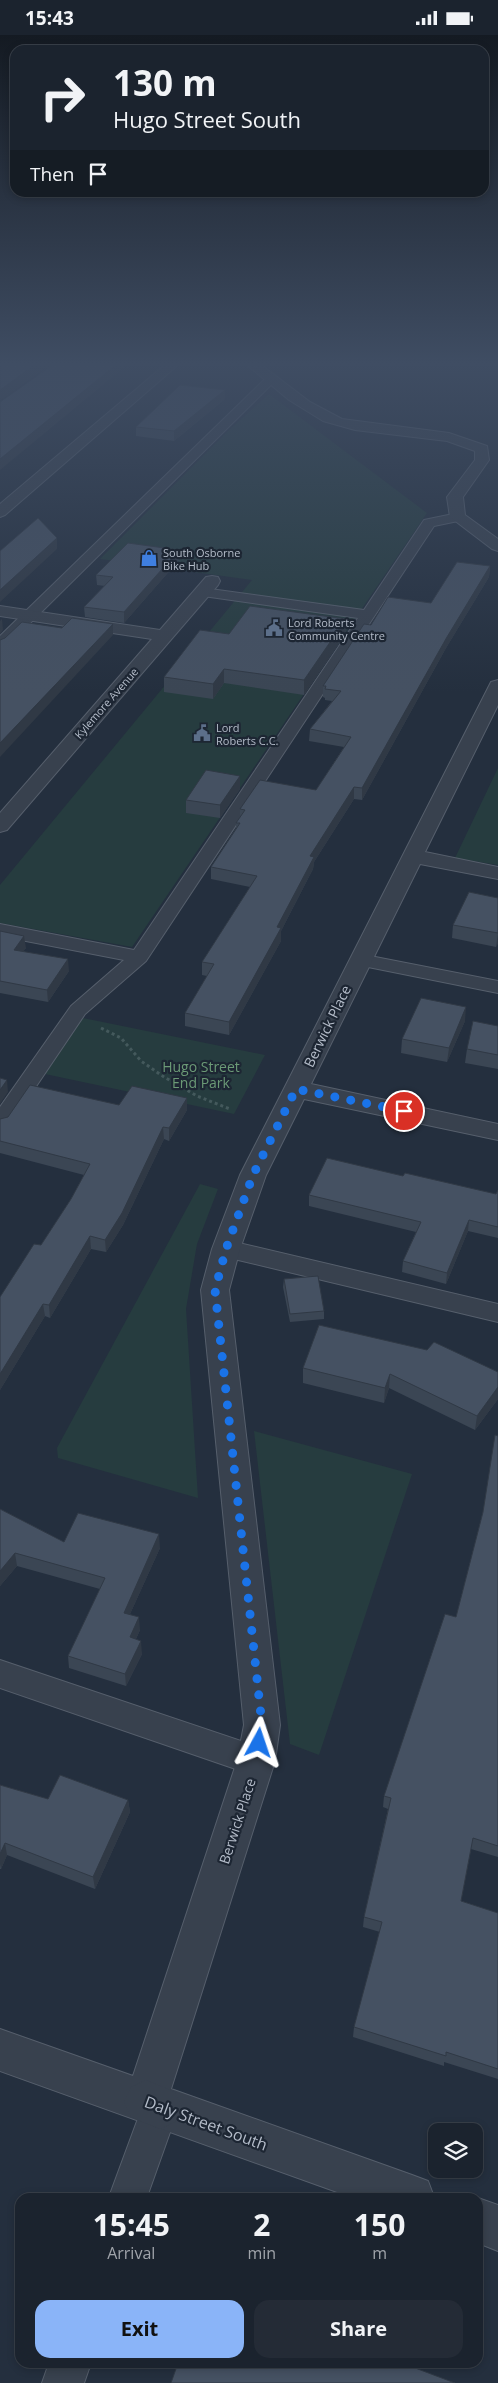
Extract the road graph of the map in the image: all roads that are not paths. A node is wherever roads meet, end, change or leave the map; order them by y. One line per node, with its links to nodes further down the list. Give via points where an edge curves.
1 (45, 474): 4 (street)
2 (175, 474): 10 (lane)
3 (472, 474): 5 (street, via 455,497)
4 (0, 512)
5 (458, 517): 6 (street); 9 (lane, via 429,523)
6 (498, 546)
7 (207, 586): 9 (lane); 11 (street, Kylemore Avenue)
8 (0, 611): 10 (street)
9 (368, 615): 18 (lane)
10 (30, 616): 11 (street); 12 (lane)
11 (165, 636): 14 (street, Kylemore Avenue)
12 (0, 645)
13 (496, 693): 15 (street, Berwick Place)
14 (0, 826)
15 (413, 857): 16 (street); 19 (street, Berwick Place)
16 (498, 873)
17 (0, 930): 18 (lane)
18 (139, 957): 22 (lane, via 78,1010)
19 (360, 960): 20 (lane); 21 (street, Berwick Place)
20 (498, 987)
21 (296, 1089): 23 (street); 24 (street, Berwick Place, via 253,1175)
22 (0, 1123)
23 (498, 1132)
24 (226, 1249): 25 (lane); 27 (street, Berwick Place, via 215,1290 262,1725)
25 (498, 1313)
26 (0, 1675): 27 (lane)
27 (256, 1761): 29 (street, Berwick Place)
28 (0, 2050): 29 (street, Daly Street South)
29 (153, 2104): 30 (lane); 31 (street, Daly Street South)
30 (129, 2193)
31 (401, 2193)
32 (483, 2223): 33 (street)
33 (498, 2229)
34 (68, 2368): 35 (lane)
35 (63, 2383)

